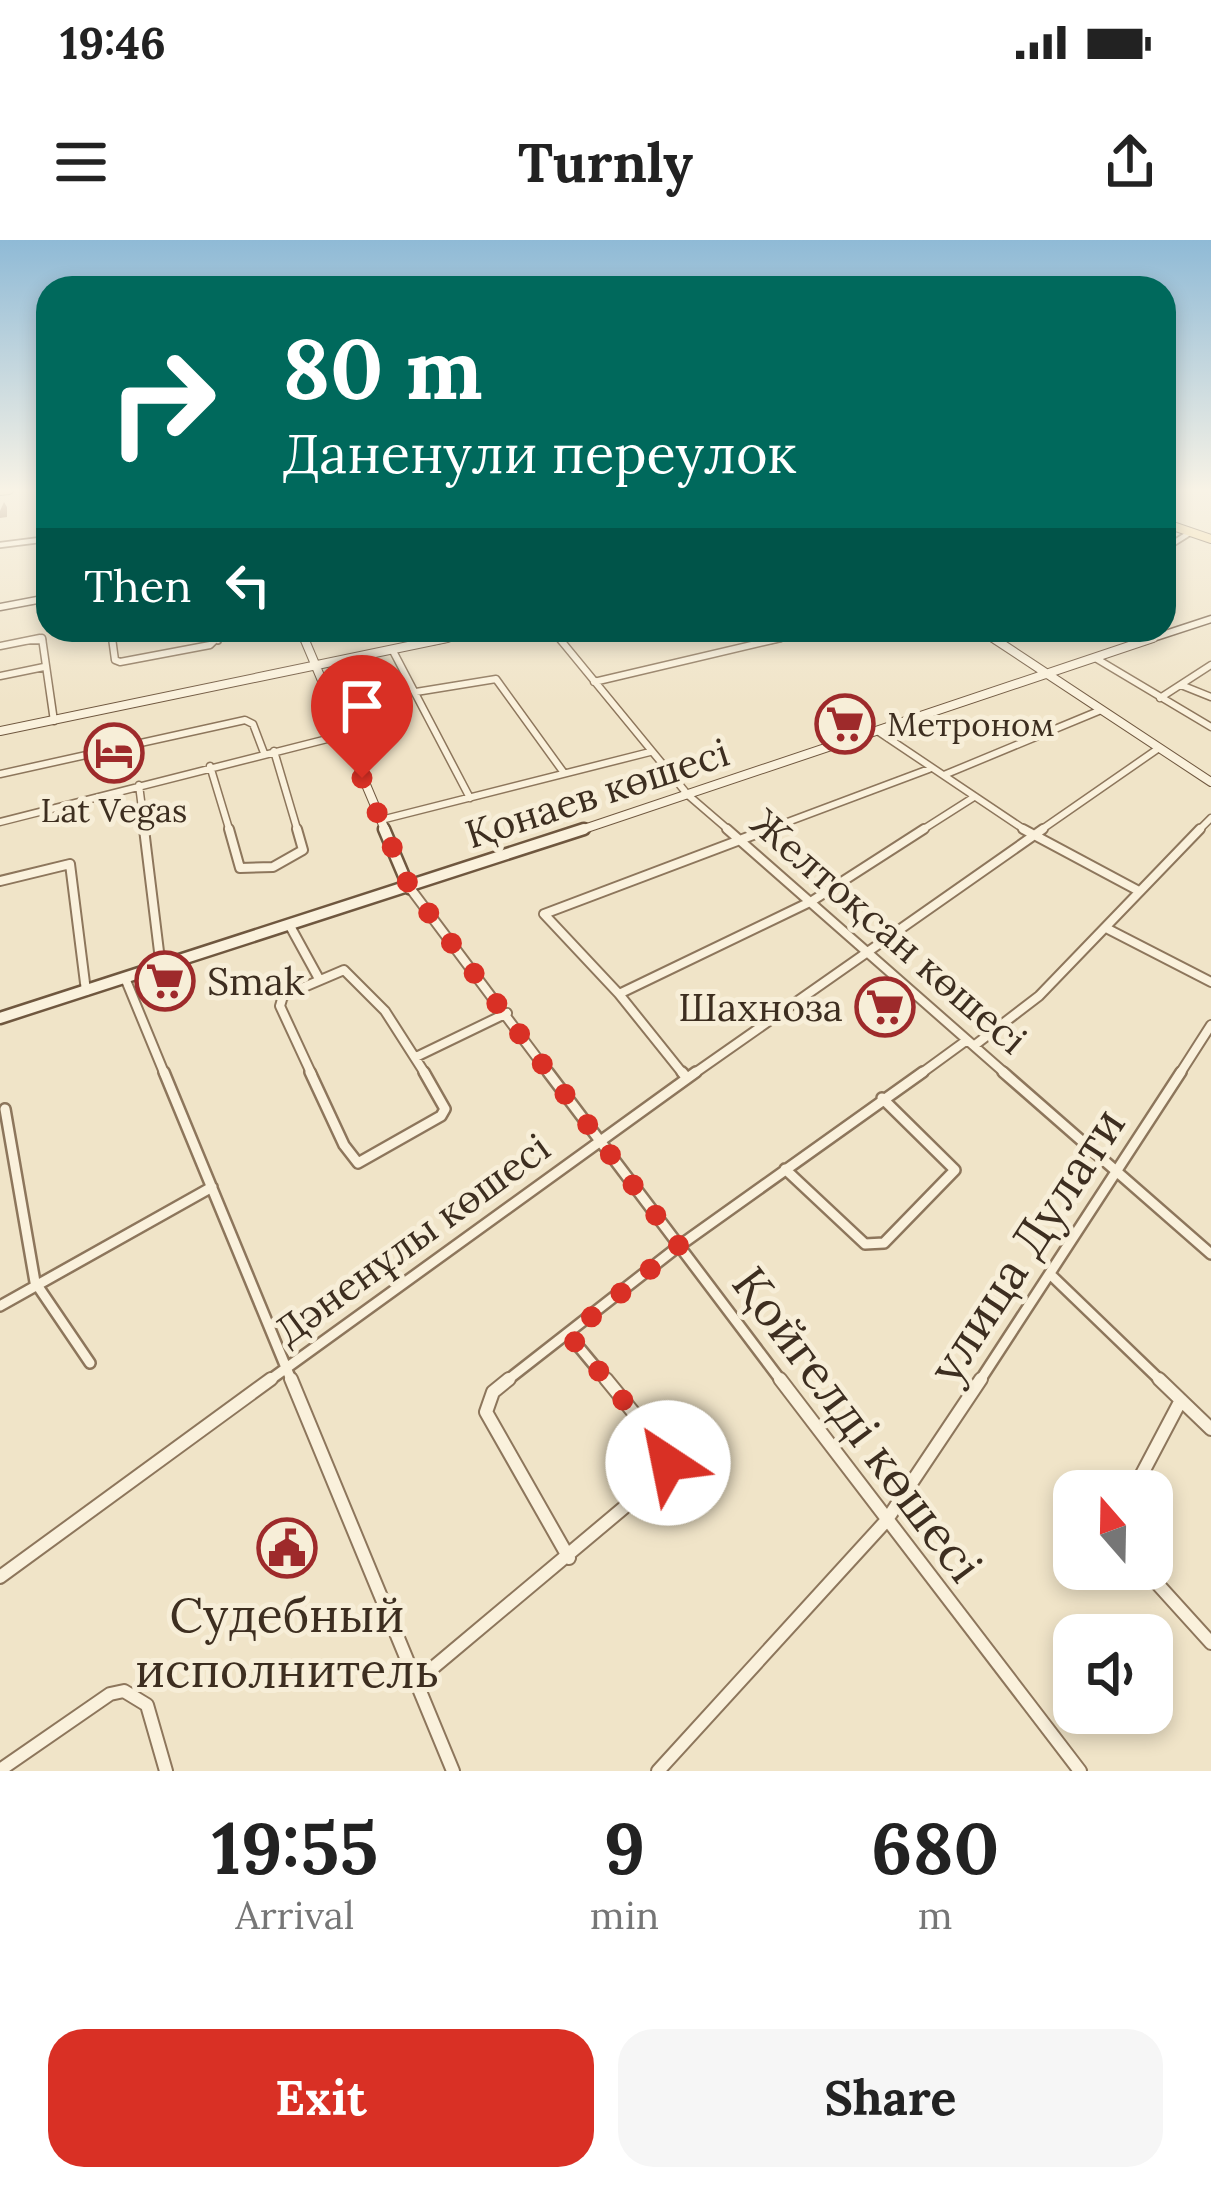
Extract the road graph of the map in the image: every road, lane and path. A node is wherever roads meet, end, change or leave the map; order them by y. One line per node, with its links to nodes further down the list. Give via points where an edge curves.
1 (36, 600): 2 (street)
2 (0, 607)
3 (1211, 619): 4 (street, Қонаев көшесі)
4 (1176, 631)
5 (36, 639): 15 (street)
6 (42, 642): 20 (street)
7 (113, 642): 8 (street, via 120,662)
8 (218, 642)
9 (305, 642): 19 (street)
10 (434, 642): 16 (street)
11 (562, 642): 23 (street, Желтоқсан көшесі)
12 (766, 642): 23 (street)
13 (998, 642): 21 (street)
14 (1144, 642): 17 (street, Қонаев көшесі)
15 (0, 646)
16 (393, 651): 19 (street); 25 (street)
17 (1097, 658): 21 (street, Қонаев көшесі); 27 (street)
18 (1211, 664): 24 (street)
19 (316, 666): 29 (street); 33 (street)
20 (44, 667): 22 (street); 29 (street)
21 (1048, 675): 28 (street); 32 (street, Қонаев көшесі)
22 (0, 676)
23 (594, 682): 36 (street, Желтоқсан көшесі)
24 (1181, 685): 26 (street); 27 (street)
25 (416, 692): 40 (street, via 496,679); 47 (street)
26 (1211, 697)
27 (1158, 699): 30 (street)
28 (1101, 710): 34 (street); 42 (street)
29 (54, 721): 31 (street)
30 (1211, 727)
31 (0, 731)
32 (879, 732): 39 (street); 45 (street, Қонаев көшесі)
33 (343, 735): 35 (street); 49 (street)
34 (1159, 748): 43 (street); 51 (street, Дәненұлы көшесі)
35 (274, 751): 37 (street); 38 (street, via 303,850 273,867 249,871 236,862)
36 (650, 752): 40 (street); 45 (street, Желтоқсан көшесі)
37 (264, 753): 38 (street); 41 (street, via 245,720)
38 (210, 766): 44 (street)
39 (929, 769): 42 (street); 52 (street)
40 (564, 773): 47 (street)
41 (0, 774)
42 (942, 775): 46 (street)
43 (1211, 782)
44 (139, 785): 50 (street); 60 (street)
45 (688, 795): 52 (street, Желтоқсан көшесі); 54 (street, Қонаев көшесі)
46 (974, 797): 51 (street); 56 (street)
47 (470, 798): 49 (street)
48 (1211, 818): 55 (street)
49 (380, 820): 54 (street)
50 (0, 822)
51 (1034, 836): 55 (street); 59 (street, Дәненұлы көшесі)
52 (742, 841): 56 (street, Желтоқсан көшесі); 65 (street, via 544,914)
53 (0, 881): 64 (street, via 70,864)
54 (410, 888): 57 (street, Қонаев көшесі); 66 (street, Қойгелді көшесі)
55 (1137, 890): 58 (street)
56 (812, 902): 59 (street, Желтоқсан көшесі); 65 (street)
57 (290, 926): 60 (street, Қонаев көшесі); 61 (street)
58 (1106, 928): 63 (street); 69 (street, via 1040,996)
59 (869, 952): 69 (street, Желтоқсан көшесі); 71 (street, Дәненұлы көшесі)
60 (161, 968): 62 (street, Қонаев көшесі)
61 (318, 977): 70 (street, via 350,971); 70 (street, via 283,996 280,1006 358,1163 444,1112)
62 (125, 978): 64 (street, Қонаев көшесі); 79 (street)
63 (1211, 982)
64 (86, 991): 67 (street, Қонаев көшесі)
65 (619, 994): 71 (street)
66 (507, 1013): 70 (street); 74 (street, Қойгелді көшесі)
67 (0, 1018)
68 (1211, 1025): 77 (street, улица Дулати)
69 (971, 1042): 72 (street); 77 (street, Желтоқсан көшесі)
70 (416, 1057)
71 (687, 1078): 74 (street, Дәненұлы көшесі)
72 (883, 1098): 75 (street); 75 (street, via 955,1169 884,1243 865,1244)
73 (5, 1109): 76 (street)
74 (597, 1141): 80 (street, Қойгелді көшесі); 87 (street, Дәненұлы көшесі)
75 (785, 1169): 80 (street)
76 (14, 1171): 78 (street); 83 (street)
77 (1118, 1173): 81 (street, Желтоқсан көшесі); 82 (street, улица Дулати)
78 (0, 1175)
79 (212, 1187): 83 (street); 87 (street)
80 (679, 1246): 85 (street); 91 (street, Қойгелді көшесі)
81 (1211, 1254)
82 (1052, 1275): 88 (street); 91 (street, улица Дулати)
83 (35, 1282): 84 (street); 86 (street)
84 (0, 1306)
85 (569, 1335): 92 (street, via 493,1392 486,1412); 92 (street, via 668,1463)
86 (90, 1363)
87 (284, 1371): 93 (street, Дәненұлы көшесі); 96 (street)
88 (1181, 1400): 89 (street); 90 (street)
89 (1211, 1429)
90 (1143, 1470)
91 (886, 1521): 97 (street, Қойгелді көшесі); 101 (street, улица Дулати)
92 (569, 1558): 96 (street)
93 (0, 1577)
94 (1163, 1590): 95 (street)
95 (1211, 1643)
96 (416, 1682): 100 (street)
97 (1075, 1768)
98 (0, 1770): 99 (street, via 124,1691 147,1705)
99 (166, 1771)
100 (453, 1771)
101 (658, 1771)

